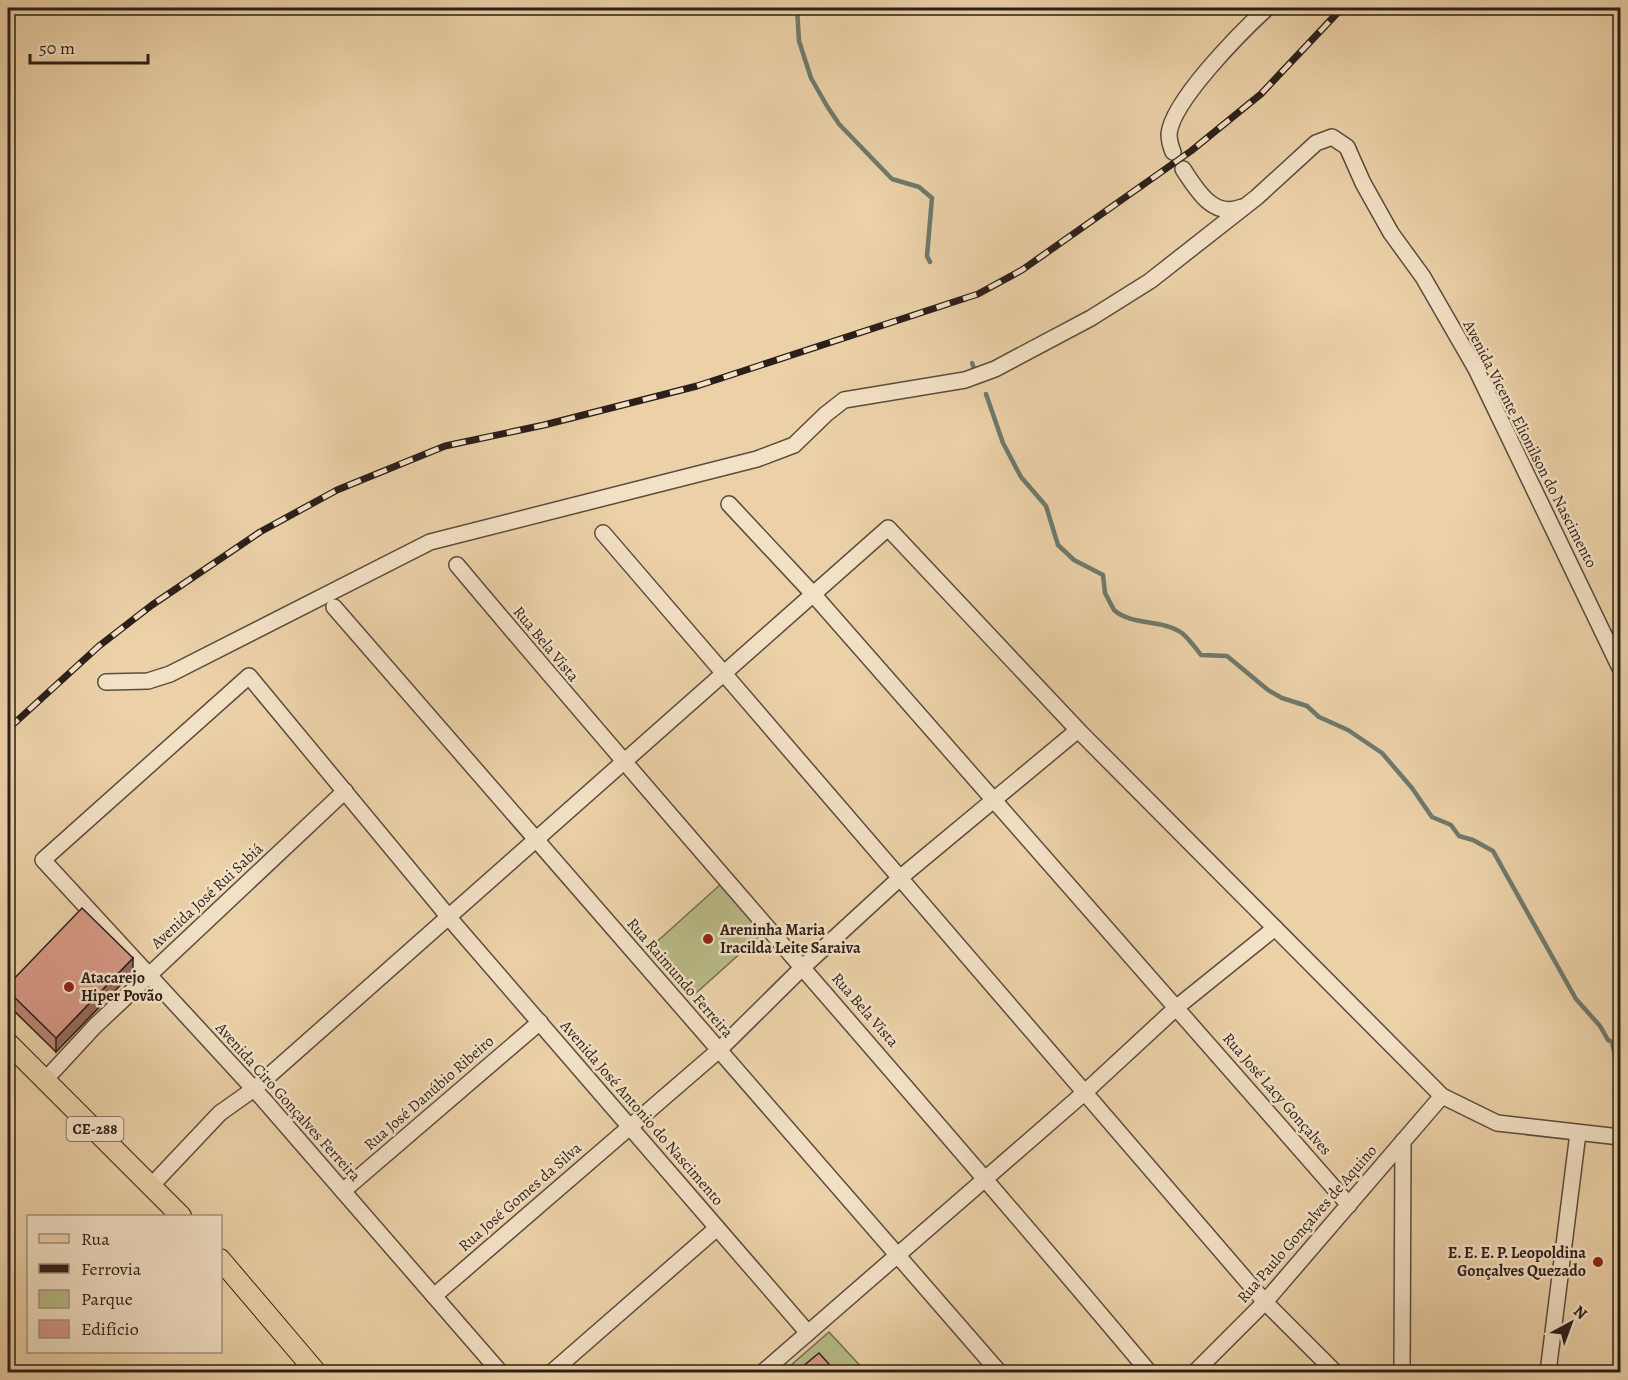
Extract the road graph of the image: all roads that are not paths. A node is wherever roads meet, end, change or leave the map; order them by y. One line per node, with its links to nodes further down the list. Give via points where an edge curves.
1 (1267, 8): 2 (street, via 1207,71 1181,106 1169,135)
2 (1173, 152)
3 (1184, 169): 4 (street, via 1213,206 1231,210)
4 (1255, 198): 10 (street, Avenida Vicente Elionilson do Nascimento, via 1320,140 1335,138 1347,147 1382,218 1423,277 1476,369); 12 (street, via 1133,293 995,369 965,380 844,400 795,445 757,459 430,542 170,674 156,680)
5 (729, 504): 8 (street, Rua José Lacy Gonçalves)
6 (603, 533): 11 (street)
7 (457, 565): 14 (street, Rua Bela Vista)
8 (813, 594): 11 (street); 13 (street, via 888,528); 16 (street, Rua José Lacy Gonçalves)
9 (334, 607): 17 (street, Rua Raimundo Ferreira)
10 (1620, 668)
11 (723, 673): 14 (street); 19 (street)
12 (106, 682)
13 (1078, 730): 16 (street, Rua José Gomes da Silva); 21 (street)
14 (622, 762): 17 (street); 22 (street, Rua Bela Vista)
15 (345, 791): 18 (street, Avenida José Antonio do Nascimento, via 249,676); 20 (street, Avenida José Antonio do Nascimento); 23 (street, Avenida José Rui Sabiá)
16 (993, 800): 19 (street, Rua José Gomes da Silva); 24 (street, Rua José Lacy Gonçalves)
17 (534, 840): 20 (street); 27 (street, Rua Raimundo Ferreira)
18 (43, 861): 23 (street, Avenida Ciro Gonçalves Ferreira)
19 (901, 877): 22 (street, Rua José Gomes da Silva); 30 (street)
20 (449, 916): 25 (street, Avenida José Antonio do Nascimento); 29 (street)
21 (1275, 928): 24 (street); 31 (street)
22 (803, 967): 27 (street, Rua José Gomes da Silva); 36 (street, Rua Bela Vista)
23 (149, 975): 28 (street, Avenida José Rui Sabiá); 29 (street, Avenida Ciro Gonçalves Ferreira)
24 (1177, 1007): 30 (street); 39 (street, Rua José Lacy Gonçalves)
25 (540, 1022): 32 (street, Avenida José Antonio do Nascimento); 38 (street, Rua José Danúbio Ribeiro)
26 (8, 1043): 28 (main road, CE-288)
27 (719, 1050): 32 (street, Rua José Gomes da Silva); 42 (street, Rua Raimundo Ferreira)
28 (45, 1080): 37 (main road, CE-288)
29 (254, 1089): 37 (street, via 220,1113); 38 (street, Avenida Ciro Gonçalves Ferreira)
30 (1084, 1093): 36 (street); 45 (street)
31 (1442, 1096): 33 (street, via 1497,1123); 35 (street, Rua Paulo Gonçalves de Aquino)
32 (629, 1126): 41 (street, Avenida José Antonio do Nascimento); 44 (street, Rua José Gomes da Silva)
33 (1578, 1133): 34 (street); 56 (street)
34 (1620, 1137)
35 (1403, 1141): 39 (street, Rua Paulo Gonçalves de Aquino); 55 (street)
36 (985, 1177): 42 (street); 52 (street, Rua Bela Vista)
37 (151, 1186): 40 (main road, CE-288)
38 (343, 1191): 44 (street, Avenida Ciro Gonçalves Ferreira)
39 (1349, 1205): 45 (street, Rua Paulo Gonçalves de Aquino)
40 (180, 1215)
41 (717, 1228): 46 (street, Avenida José Antonio do Nascimento); 49 (street)
42 (896, 1256): 46 (street); 51 (street, Rua Raimundo Ferreira)
43 (222, 1260): 47 (main road)
44 (434, 1296): 48 (street, Avenida Ciro Gonçalves Ferreira)
45 (1264, 1302): 53 (street, Rua Paulo Gonçalves de Aquino); 54 (street)
46 (808, 1333): 50 (street)
47 (316, 1372)
48 (500, 1372)
49 (552, 1372)
50 (763, 1372)
51 (999, 1372)
52 (1149, 1372)
53 (1195, 1372)
54 (1335, 1372)
55 (1402, 1372)
56 (1548, 1372)

